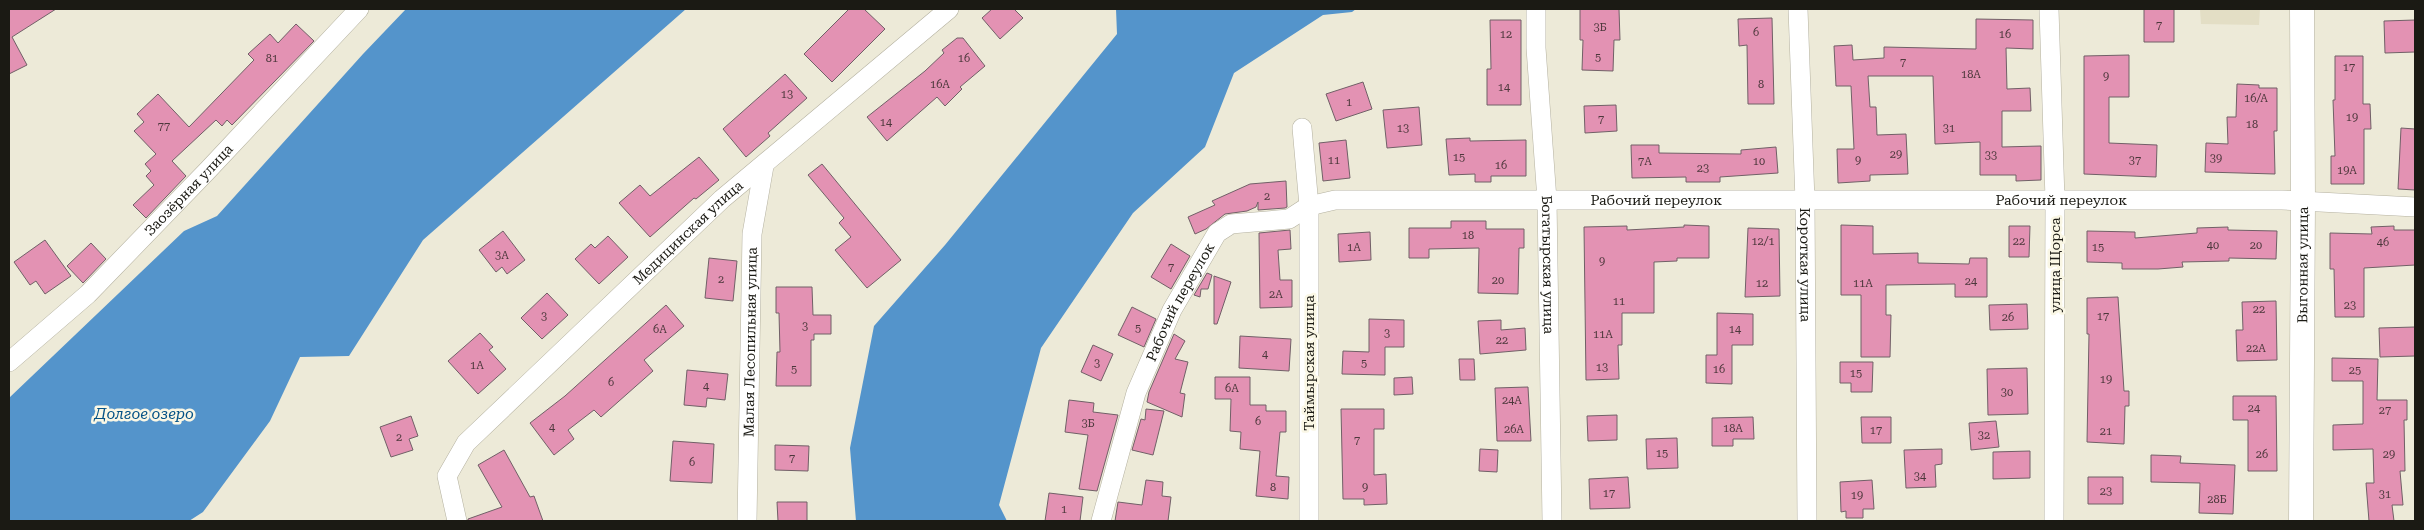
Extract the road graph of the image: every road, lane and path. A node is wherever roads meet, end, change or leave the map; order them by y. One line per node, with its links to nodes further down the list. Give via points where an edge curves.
1 (359, 9): 15 (street, Заозёрная улица, via 88,294)
2 (949, 9): 8 (street, Медицинская улица)
3 (1536, 9): 9 (street, Богатырская улица)
4 (1798, 9): 10 (street, Короткая улица)
5 (2049, 9): 11 (street, улица Щорса)
6 (2302, 9): 12 (street, Выгонная улица)
7 (1302, 128): 13 (street, Таймырская улица)
8 (764, 166): 16 (street, Медицинская улица, via 722,199 466,443 447,476); 17 (street, Малая Лесопильная улица, via 752,234)
9 (1547, 200): 10 (street, Рабочий переулок); 13 (street, Рабочий переулок, via 1335,200); 20 (street, Богатырская улица)
10 (1806, 200): 11 (street, Рабочий переулок); 21 (street, Короткая улица)
11 (2055, 200): 12 (street, Рабочий переулок); 22 (street, улица Щорса)
12 (2303, 202): 14 (street, Рабочий переулок); 23 (street, Выгонная улица)
13 (1309, 206): 18 (street, Рабочий переулок, via 1289,219 1231,224 1216,233 1172,310 1136,393); 19 (street, Таймырская улица)
14 (2415, 206)
15 (9, 362)
16 (457, 521)
17 (747, 521)
18 (1101, 521)
19 (1308, 521)
20 (1552, 521)
21 (1807, 521)
22 (2054, 521)
23 (2300, 521)

